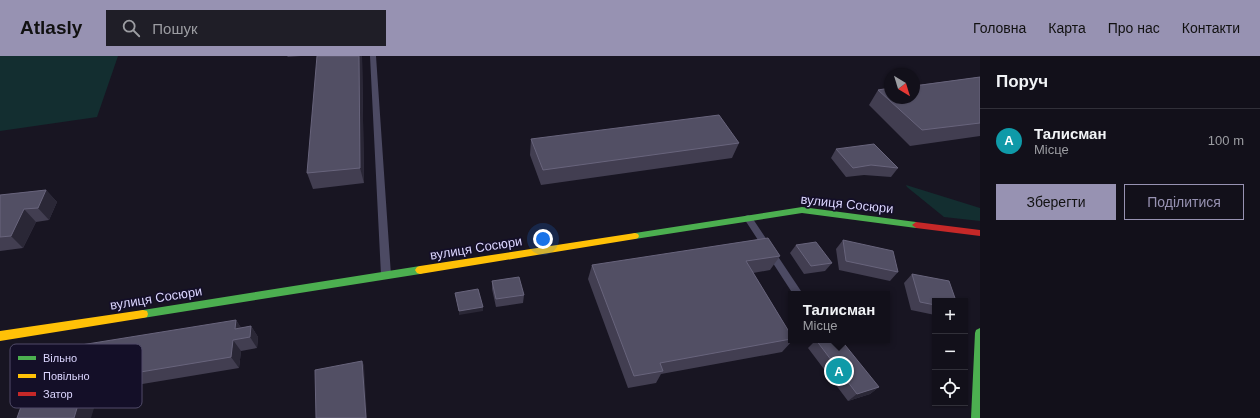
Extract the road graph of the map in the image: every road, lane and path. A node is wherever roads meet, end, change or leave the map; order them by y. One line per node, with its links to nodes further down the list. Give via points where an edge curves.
1 (373, 56): 4 (lane)
2 (748, 218): 3 (street, вулиця Сосюри, via 802,210); 4 (street, вулиця Сосюри); 5 (lane)
3 (980, 233)
4 (386, 275): 7 (street, вулиця Сосюри)
5 (796, 291)
6 (980, 333): 8 (street)
7 (0, 336)
8 (977, 418)

